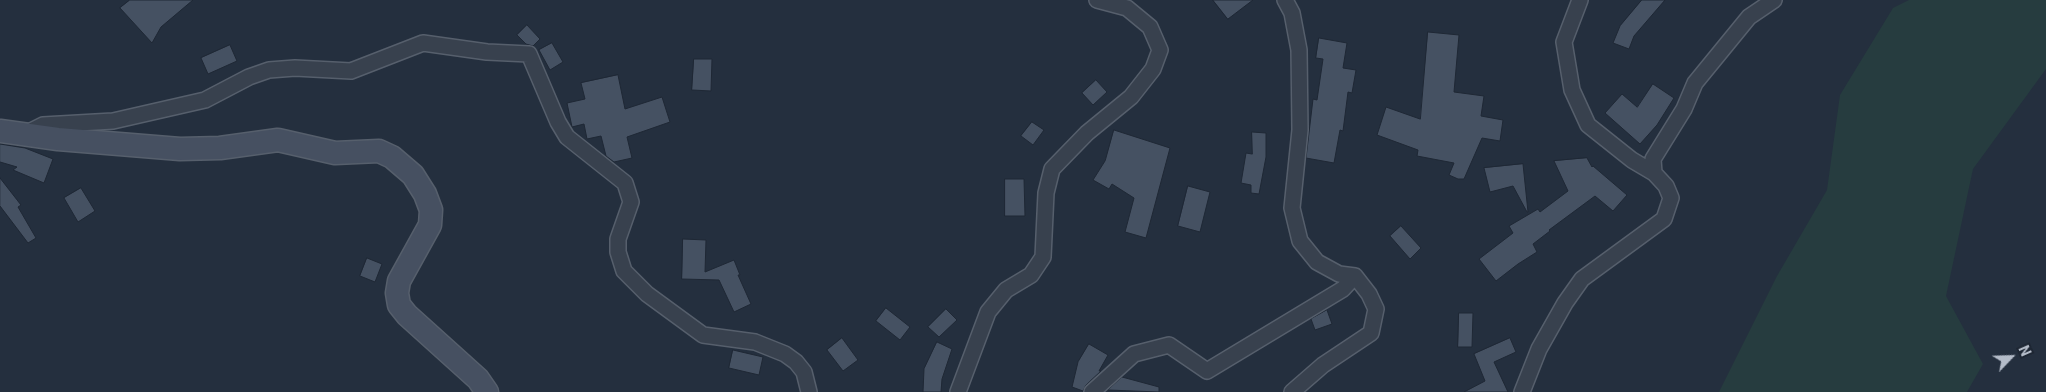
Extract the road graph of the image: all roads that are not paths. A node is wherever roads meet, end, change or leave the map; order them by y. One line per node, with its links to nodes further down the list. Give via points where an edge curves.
1 (1097, 0): 11 (street, via 1127,8 1150,27 1160,50 1152,68 1131,97 1087,133 1052,169 1046,193 1043,257 1031,275 1006,290 988,312)
2 (1285, 0): 8 (street, via 1292,13 1299,50 1300,130 1292,208 1300,241 1317,262 1339,274)
3 (1580, 0): 7 (street, via 1564,42 1572,90 1588,126)
4 (1774, 0): 7 (street, via 1750,17 1695,82 1684,109 1653,158)
5 (0, 131): 6 (main road)
6 (22, 135): 9 (main road, via 180,149 220,148 278,140 335,153 379,151 392,156 413,175 431,210 430,225 399,281 399,305 478,379); 10 (street, via 43,125 113,121 205,100 269,70 351,71 423,43 528,54 567,137 625,183 631,202 618,238 618,252 624,271 647,294 703,336 755,342 785,354 804,372)
7 (1654, 173): 14 (street, via 1666,186 1671,198 1664,219 1582,279 1539,349)
8 (1355, 276): 12 (street, via 1343,289 1207,371 1168,345 1134,354); 13 (street, via 1376,309 1370,333 1323,365)
9 (487, 392)
10 (809, 392)
11 (958, 392)
12 (1092, 392)
13 (1292, 392)
14 (1522, 392)

